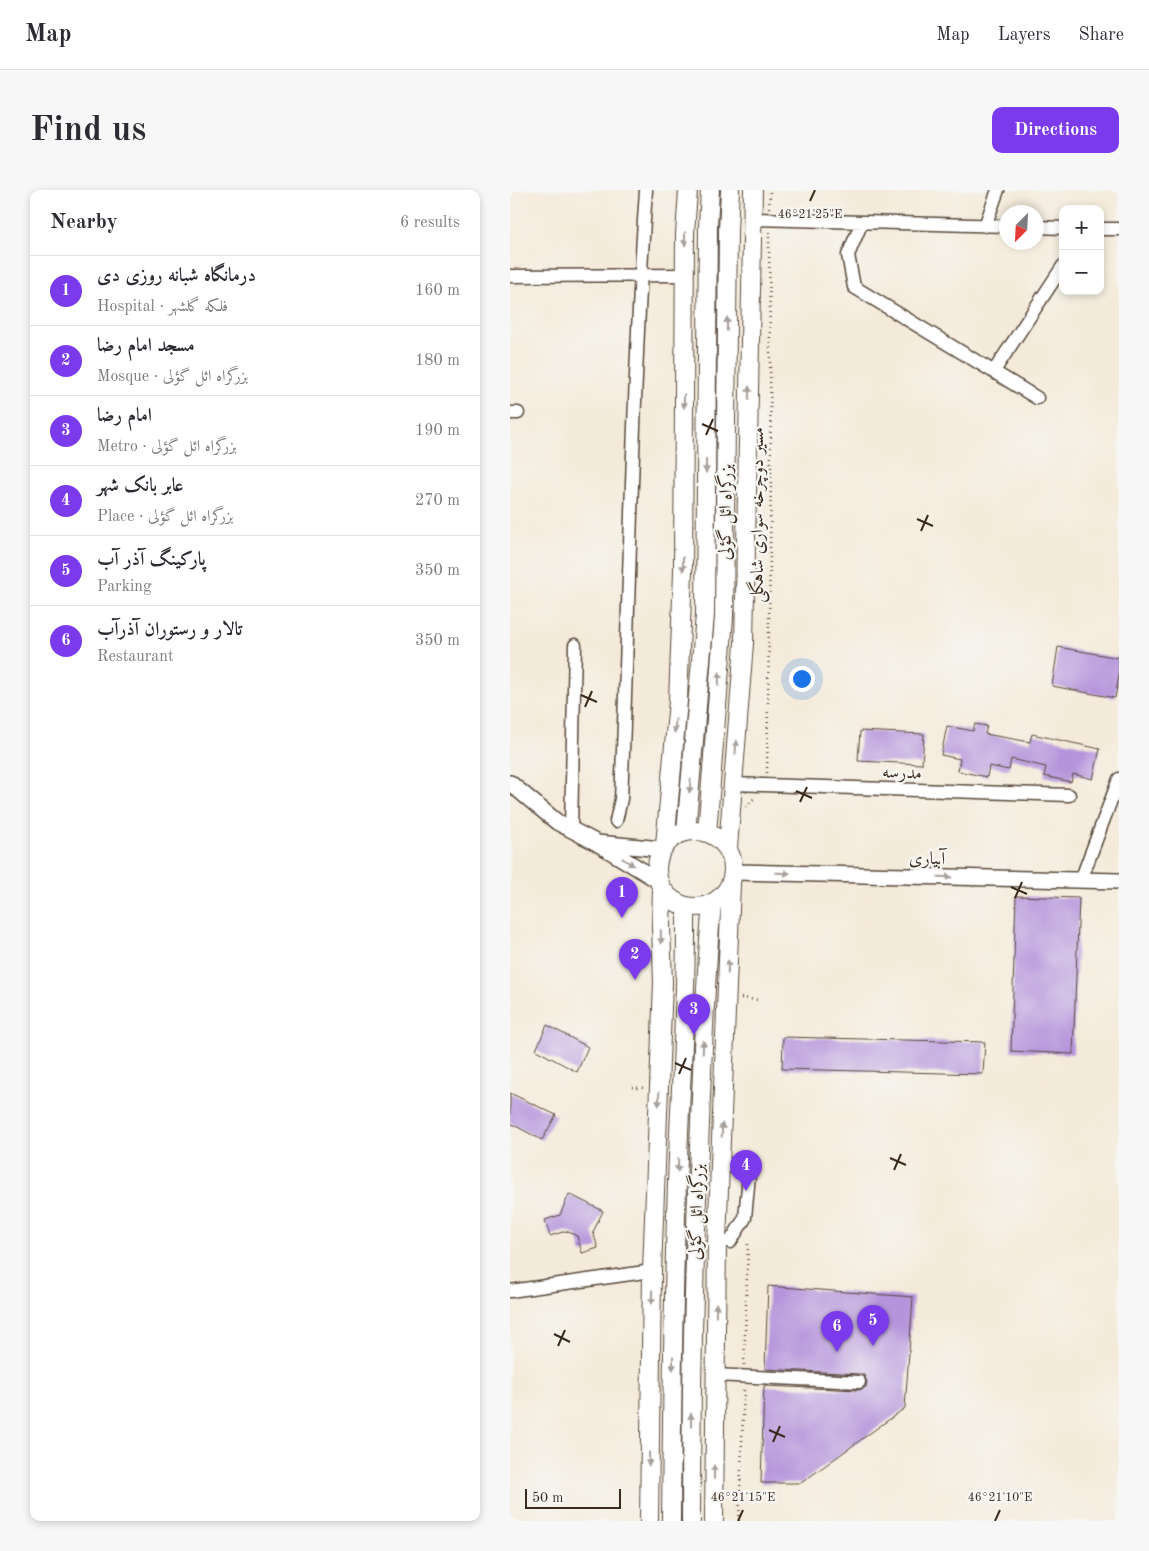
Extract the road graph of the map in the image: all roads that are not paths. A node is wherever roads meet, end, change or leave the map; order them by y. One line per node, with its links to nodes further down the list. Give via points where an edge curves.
1 (646, 190): 18 (street)
2 (688, 190): 16 (highway, one-way to 16)
3 (710, 190): 29 (highway, بزرگراه ائل گؤلی, one-way to 29, via 705,615)
4 (730, 190): 30 (highway, بزرگراه ائل گؤلی, one-way to 4, via 724,616)
5 (754, 190): 7 (highway)
6 (998, 190): 9 (street)
7 (760, 219): 8 (street); 24 (highway, one-way to 7, via 744,643)
8 (862, 222): 9 (street); 19 (street, via 848,255 854,287)
9 (984, 226): 10 (street)
10 (999, 226)
11 (1044, 227): 12 (street)
12 (1059, 228)
13 (1104, 229): 14 (street)
14 (1119, 229)
15 (1059, 272): 19 (street)
16 (685, 275): 18 (street); 32 (highway, one-way to 32, via 683,572 678,701)
17 (510, 276): 18 (street)
18 (640, 276): 27 (street, via 621,799)
19 (994, 371): 20 (street)
20 (1037, 398)
21 (575, 645): 28 (street)
22 (1119, 779): 25 (street)
23 (510, 783): 28 (main road, via 557,822)
24 (733, 784): 26 (street, مدرسه); 33 (highway)
25 (1116, 794): 35 (street)
26 (1069, 795)
27 (616, 821)
28 (571, 829): 31 (main road)
29 (686, 832): 30 (highway); 32 (highway)
30 (707, 832): 33 (highway)
31 (597, 843): 32 (main road); 37 (main road, one-way to 37)
32 (664, 847): 37 (highway, via 657,864)
33 (728, 848): 34 (highway, via 733,860)
34 (733, 878): 35 (main road, آبیاری, one-way to 35); 38 (highway, via 726,892); 40 (highway, one-way to 34)
35 (1080, 880): 36 (main road, آبیاری)
36 (1119, 881)
37 (660, 884): 39 (highway, via 668,897); 42 (highway, one-way to 42, via 663,982)
38 (712, 904): 39 (highway, via 700,908); 48 (highway, بزرگراه ائل گؤلی, one-way to 38, via 695,1225 706,966)
39 (686, 907): 47 (highway, بزرگراه ائل گؤلی, one-way to 47)
40 (720, 1160): 41 (street, via 749,1175 745,1218); 44 (highway, one-way to 40)
41 (730, 1242)
42 (652, 1271): 43 (street); 46 (highway, one-way to 46)
43 (510, 1291)
44 (715, 1375): 45 (street); 49 (highway, one-way to 44)
45 (859, 1382)
46 (649, 1521)
47 (671, 1521)
48 (691, 1521)
49 (714, 1521)

